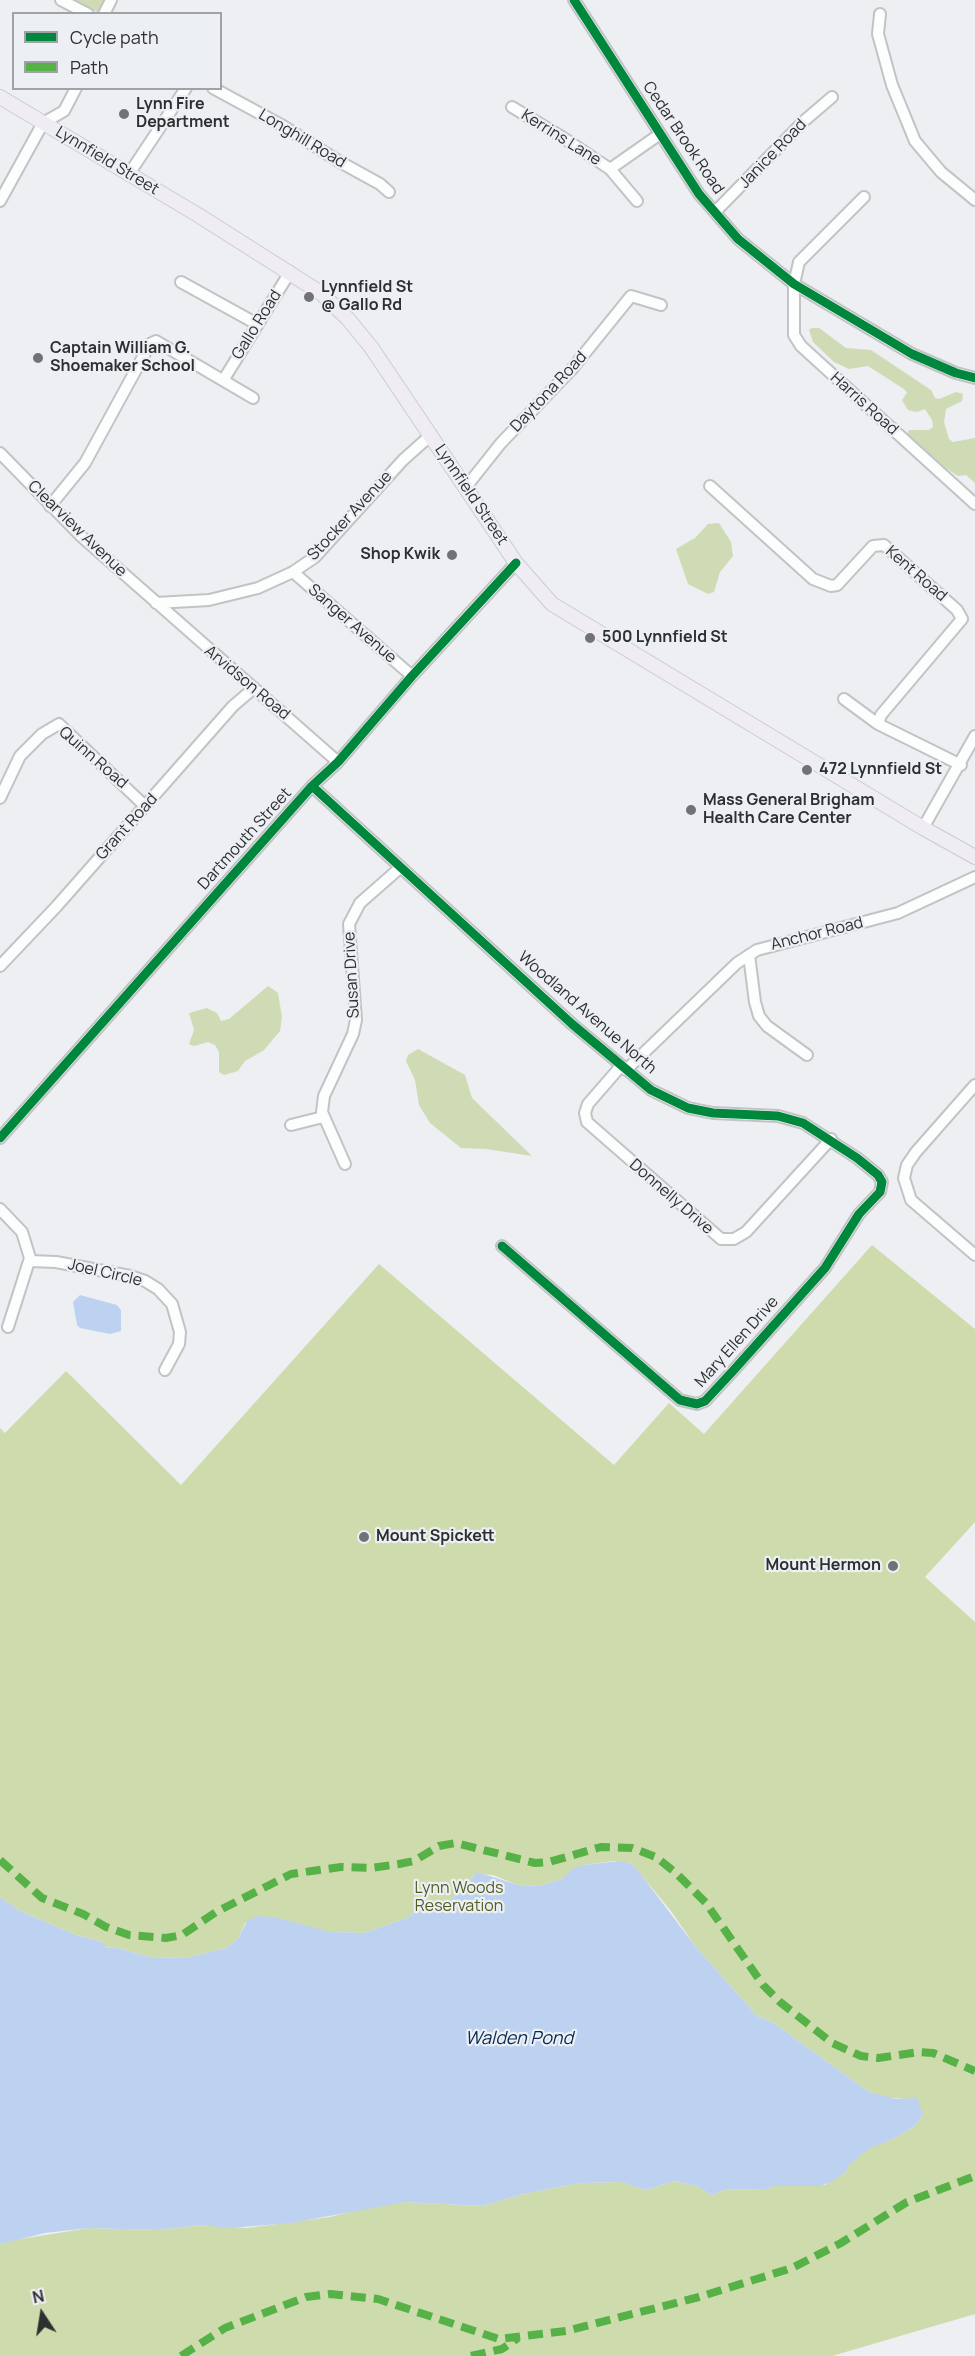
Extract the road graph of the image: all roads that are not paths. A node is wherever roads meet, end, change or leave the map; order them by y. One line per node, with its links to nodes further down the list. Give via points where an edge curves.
1 (61, 0): 3 (street)
2 (574, 0): 12 (street, Cedar Brook Road)
3 (84, 12)
4 (880, 14): 17 (street, via 878,34 892,85 915,141 941,172)
5 (75, 90): 11 (street, via 64,111)
6 (185, 90): 14 (street)
7 (217, 90): 15 (street, Longhill Road)
8 (0, 97): 11 (main road, Lynnfield Street)
9 (832, 97): 20 (street, Janice Road, via 804,120)
10 (512, 107): 13 (street, Kerrins Lane)
11 (43, 123): 14 (main road, Lynnfield Street); 18 (street)
12 (660, 134): 13 (street); 20 (street, Cedar Brook Road)
13 (610, 169): 19 (street, Kerrins Lane)
14 (129, 174): 21 (main road, Lynnfield Street)
15 (389, 192)
16 (864, 198): 23 (street, Harris Road, via 799,262)
17 (975, 200)
18 (0, 201)
19 (637, 201)
20 (715, 212): 23 (street, Cedar Brook Road, via 738,239)
21 (290, 272): 25 (street, Gallo Road); 29 (main road, Lynnfield Street, via 321,293 348,319)
22 (181, 282): 25 (street)
23 (794, 284): 26 (street, Cedar Brook Road, via 912,354 956,374); 33 (street, Harris Road, via 792,327 801,346)
24 (661, 304): 32 (street, Daytona Road, via 632,296)
25 (257, 324): 27 (street, Gallo Road)
26 (975, 378)
27 (224, 379): 28 (street); 34 (street, via 156,341 150,344 85,463)
28 (253, 398)
29 (431, 435): 32 (main road, Lynnfield Street); 36 (street, Stocker Avenue, via 402,460 315,557)
30 (0, 453): 34 (street, Clearview Avenue)
31 (710, 486): 41 (street, Kent Road, via 813,579 837,585 873,546 884,545 957,610 962,619 881,715)
32 (466, 487): 35 (main road, Lynnfield Street)
33 (975, 504)
34 (50, 506): 37 (street, Clearview Avenue)
35 (516, 563): 38 (street, Dartmouth Street); 48 (main road, Lynnfield Street, via 534,586 569,617)
36 (293, 572): 37 (street, Stocker Avenue, via 258,588 209,600); 38 (street, Sanger Avenue)
37 (156, 603): 39 (street, Arvidson Road)
38 (412, 676): 43 (street, Dartmouth Street)
39 (253, 689): 43 (street, Arvidson Road); 47 (street, Grant Road, via 233,706)
40 (844, 699): 41 (street)
41 (878, 724): 44 (street)
42 (975, 736): 44 (street)
43 (338, 762): 45 (street, Dartmouth Street)
44 (961, 765): 48 (street)
45 (312, 786): 50 (street, Woodland Avenue North); 59 (street, Dartmouth Street)
46 (0, 798): 47 (street, Quinn Road, via 20,756 42,734 59,724)
47 (145, 806): 53 (street, Grant Road)
48 (923, 828): 49 (main road, Lynnfield Street)
49 (975, 857)
50 (401, 867): 55 (street, Woodland Avenue North); 57 (street, Susan Drive, via 360,903 349,924 356,1020 324,1096)
51 (975, 877): 52 (street, Anchor Road, via 898,913 768,945)
52 (749, 955): 54 (street, via 759,1016); 55 (street, Anchor Road)
53 (0, 966)
54 (807, 1055)
55 (624, 1068): 60 (street, Woodland Avenue North, via 656,1093 688,1108 785,1118); 60 (street, Donnelly Drive, via 588,1104 587,1122 721,1239 734,1239 746,1232)
56 (975, 1085): 65 (street, via 916,1152 904,1178 910,1200)
57 (323, 1117): 58 (street); 61 (street)
58 (291, 1125)
59 (0, 1138)
60 (831, 1139): 62 (street, Woodland Avenue North)
61 (345, 1164)
62 (882, 1182): 64 (street, Mary Ellen Drive, via 880,1192 859,1214 825,1268 705,1401 697,1404 680,1400)
63 (0, 1209): 66 (street, via 22,1232)
64 (502, 1246)
65 (975, 1255)
66 (30, 1261): 67 (street); 68 (street, Joel Circle, via 130,1276 158,1289 172,1304 180,1332 179,1344)
67 (8, 1327)
68 (165, 1370)

